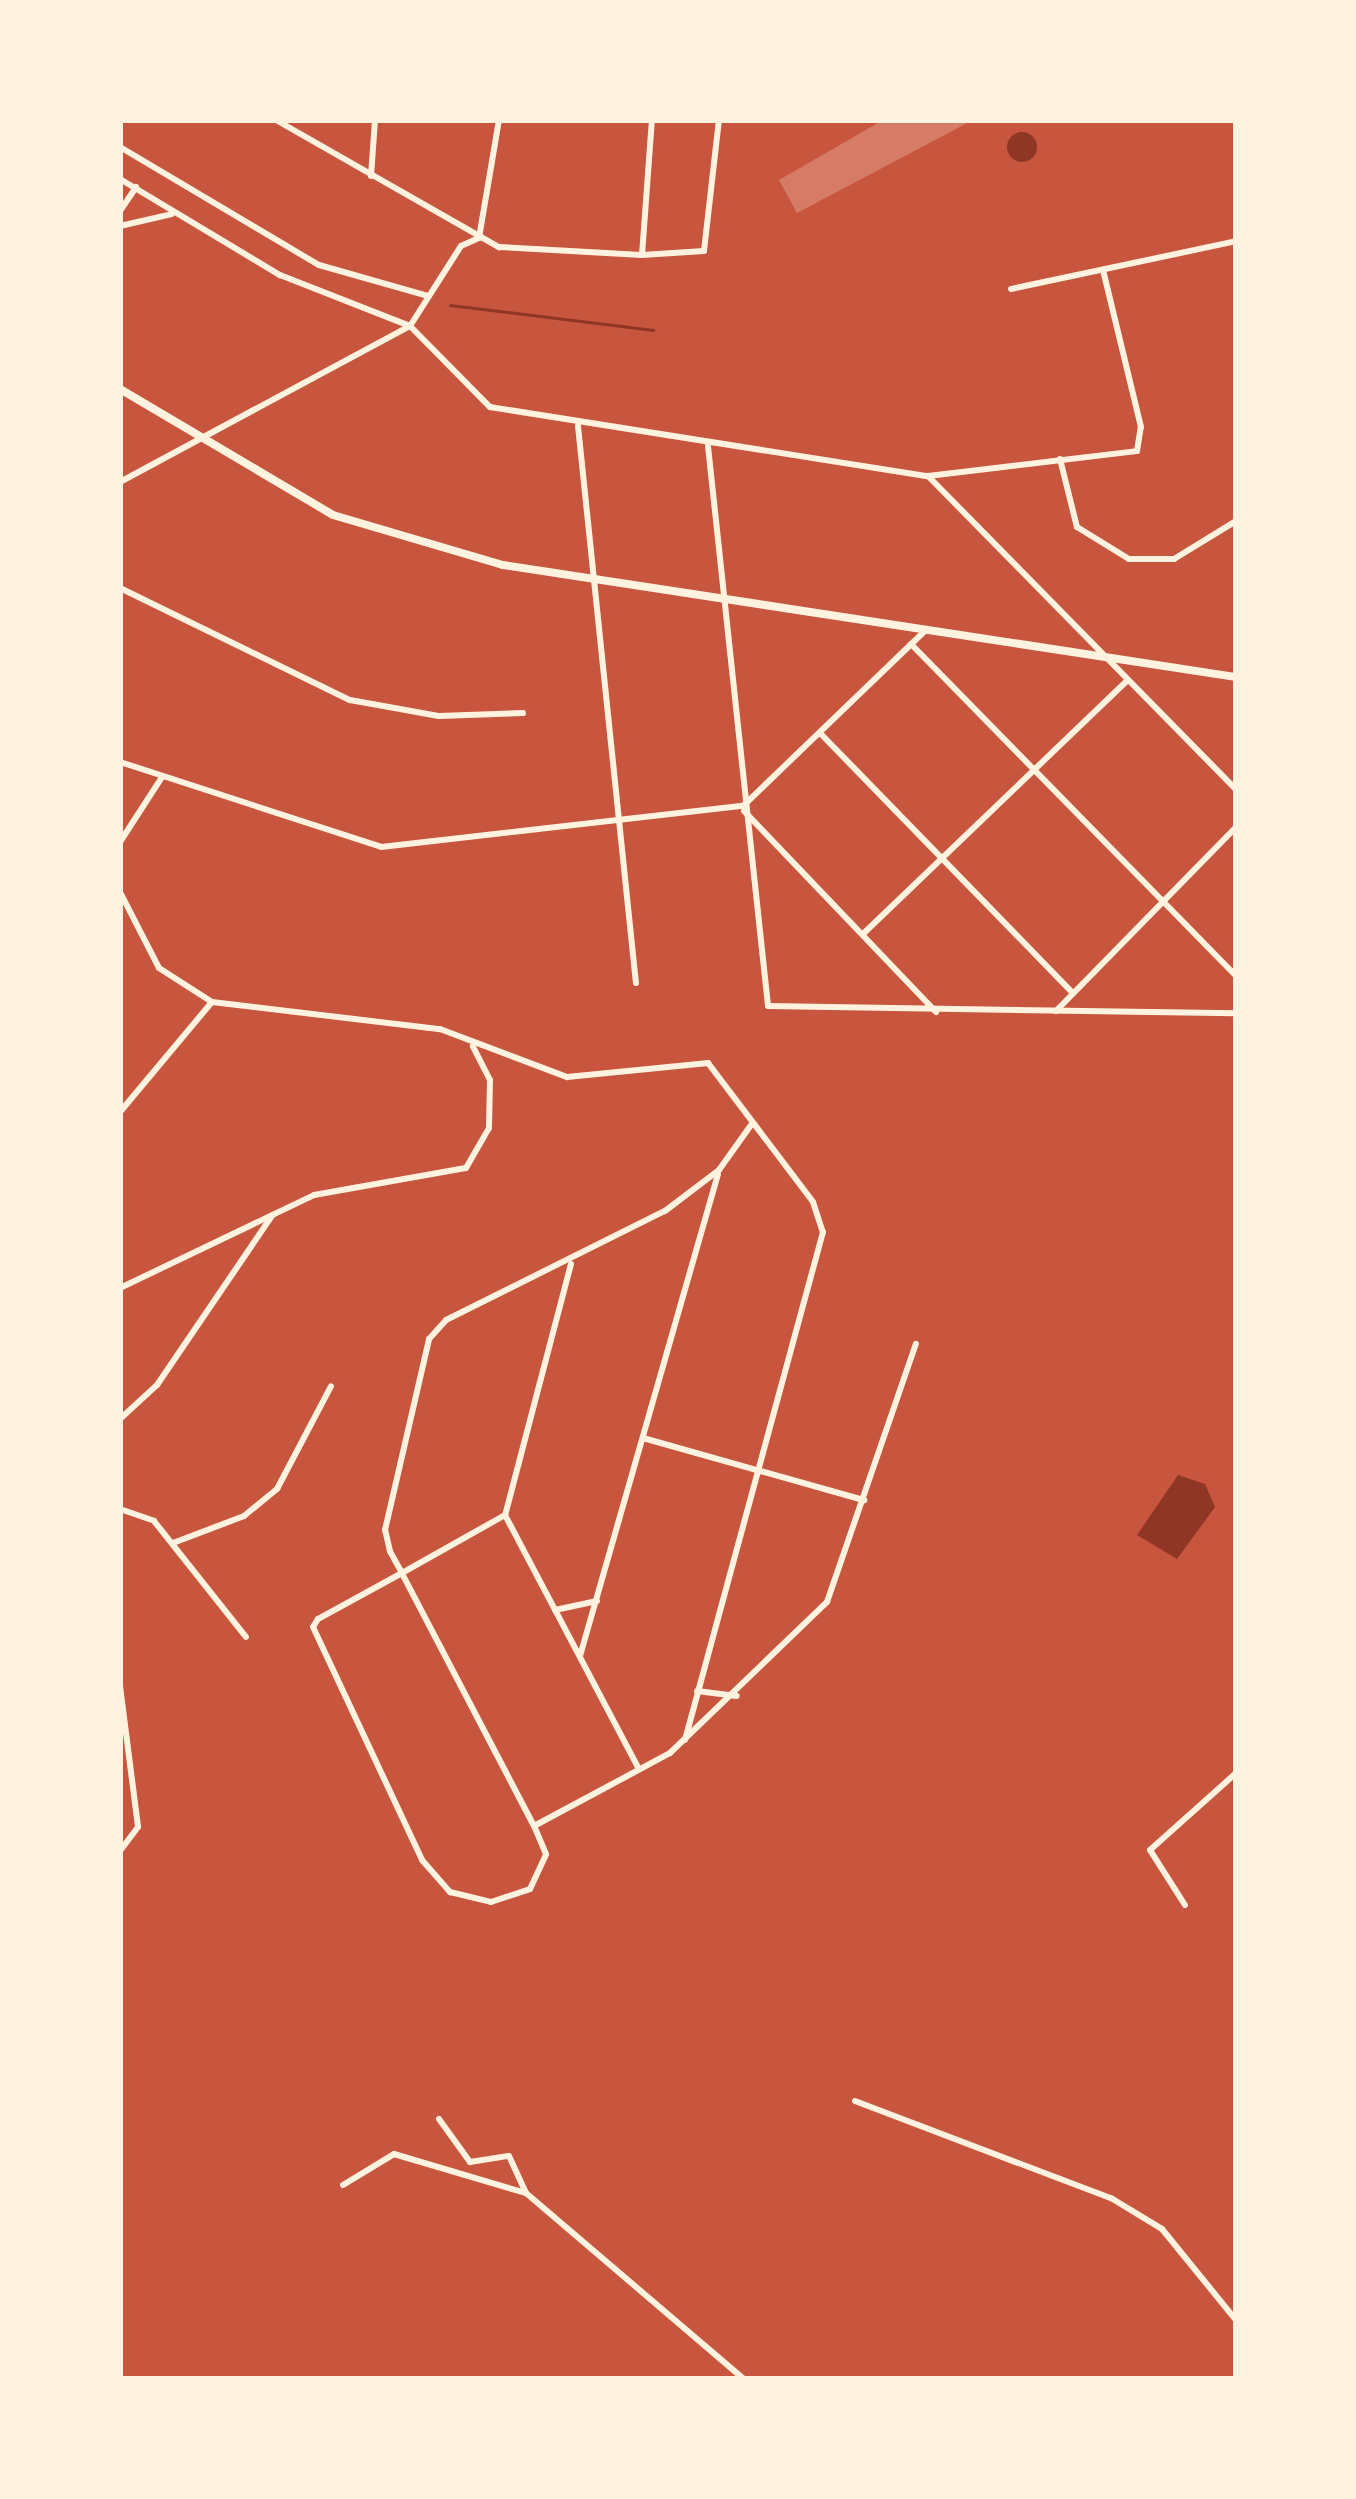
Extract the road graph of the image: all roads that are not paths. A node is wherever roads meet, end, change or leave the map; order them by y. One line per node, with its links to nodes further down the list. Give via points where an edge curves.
1 (276, 120): 7 (street)
2 (375, 120): 7 (street)
3 (500, 120): 13 (street)
4 (652, 120): 15 (street)
5 (719, 120): 15 (street, via 704,251)
6 (120, 147): 18 (street, via 319,265)
7 (371, 176): 13 (street)
8 (120, 179): 9 (street)
9 (136, 187): 10 (street); 11 (street)
10 (120, 211)
11 (172, 214): 12 (street); 19 (street, via 280,275)
12 (120, 226)
13 (479, 238): 15 (street, via 530,253); 18 (street, via 461,246)
14 (1236, 241): 16 (street)
15 (642, 255)
16 (1103, 269): 17 (street); 24 (street, via 1141,440 1127,456)
17 (1012, 289)
18 (428, 296): 19 (street)
19 (410, 326): 21 (street, via 466,394); 22 (street)
20 (120, 389): 22 (street)
21 (578, 424): 23 (street); 28 (street)
22 (197, 437): 26 (street); 28 (street, via 333,515)
23 (708, 446): 25 (street); 30 (street)
24 (1060, 459): 25 (street); 27 (street, via 1077,527 1129,559 1174,559)
25 (928, 476): 33 (street)
26 (120, 482)
27 (1236, 520)
28 (595, 582): 30 (street); 43 (street)
29 (120, 588): 36 (street, via 350,700 439,716)
30 (723, 601): 31 (street); 42 (street)
31 (925, 631): 32 (street); 33 (street)
32 (911, 644): 37 (street); 39 (street)
33 (1098, 651): 34 (street); 35 (street)
34 (1236, 677)
35 (1126, 682): 39 (street); 41 (street)
36 (523, 713)
37 (820, 733): 42 (street); 46 (street)
38 (120, 762): 40 (street)
39 (1034, 769): 46 (street); 48 (street)
40 (162, 777): 43 (street, via 382,847); 45 (street)
41 (1236, 789)
42 (743, 808): 43 (street); 49 (street); 55 (street, via 768,1006)
43 (619, 821): 51 (street)
44 (1236, 827): 48 (street)
45 (120, 842)
46 (942, 858): 49 (street); 52 (street)
47 (120, 892): 53 (street, via 158,968)
48 (1163, 901): 50 (street); 52 (street)
49 (864, 933): 55 (street)
50 (1236, 976)
51 (636, 983)
52 (1072, 992): 54 (street)
53 (212, 1002): 57 (street, via 408,1023); 58 (street)
54 (1056, 1011): 55 (street); 56 (street)
55 (936, 1012)
56 (1236, 1013)
57 (471, 1043): 59 (street, via 567,1077 694,1060 729,1084); 61 (street, via 490,1080 489,1128 466,1168 367,1178)
58 (120, 1112)
59 (751, 1125): 60 (street); 68 (street, via 813,1202 823,1232)
60 (719, 1170): 62 (street); 67 (street)
61 (274, 1214): 63 (street); 66 (street, via 157,1385)
62 (571, 1264): 71 (street); 73 (street, via 446,1320 429,1340 385,1508)
63 (120, 1288)
64 (916, 1344): 69 (street)
65 (331, 1386): 72 (street, via 277,1489 244,1516)
66 (120, 1419)
67 (643, 1438): 68 (street); 74 (street)
68 (757, 1468): 69 (street); 79 (street)
69 (864, 1500): 80 (street, via 826,1602)
70 (120, 1509): 72 (street, via 145,1514)
71 (505, 1514): 73 (street); 75 (street)
72 (173, 1543): 76 (street)
73 (402, 1573): 84 (street); 84 (street, via 319,1618 313,1636 422,1860 450,1892 512,1899 542,1877)
74 (597, 1601): 75 (street); 77 (street)
75 (555, 1610): 77 (street)
76 (246, 1637)
77 (580, 1656): 82 (street)
78 (120, 1686): 85 (street, via 138,1827)
79 (697, 1691): 80 (street); 81 (street)
80 (737, 1696): 81 (street)
81 (686, 1739): 82 (street)
82 (639, 1769): 84 (street)
83 (1236, 1773): 86 (street, via 1150,1850)
84 (534, 1826)
85 (122, 1851)
86 (1185, 1905)
87 (854, 2101): 91 (street, via 1111,2198 1162,2229)
88 (439, 2119): 90 (street, via 470,2162 509,2156)
89 (343, 2186): 90 (street, via 394,2154)
90 (526, 2193): 92 (street)
91 (1236, 2320)
92 (744, 2379)

